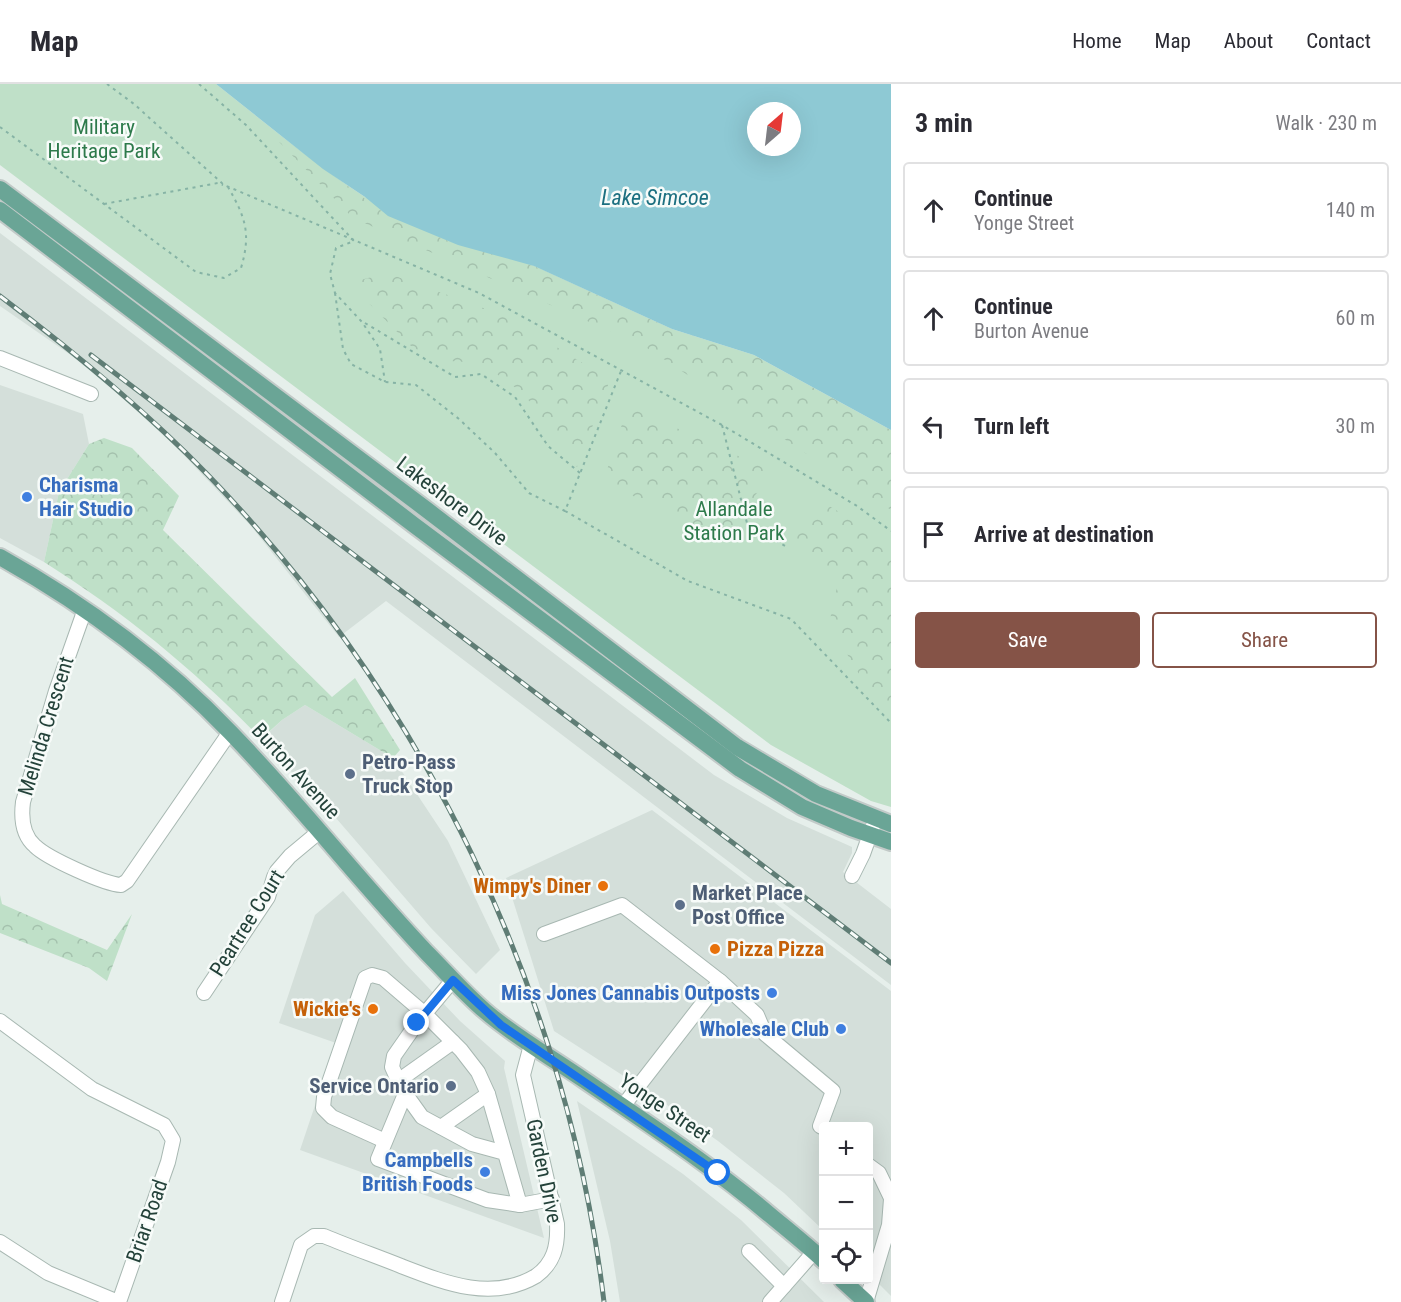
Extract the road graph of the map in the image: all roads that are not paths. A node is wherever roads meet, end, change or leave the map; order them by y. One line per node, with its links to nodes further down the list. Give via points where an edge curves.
1 (0, 189): 8 (main road, Lakeshore Drive, via 736,747 816,794)
2 (0, 210): 10 (main road, Lakeshore Drive, via 740,769 802,807)
3 (0, 358): 4 (street)
4 (92, 394)
5 (0, 557): 6 (main road, Burton Avenue)
6 (85, 609): 7 (main road, Burton Avenue, via 169,674); 7 (street, Melinda Crescent, via 22,802 23,826 34,845 82,872 121,885)
7 (230, 732): 9 (main road, Burton Avenue)
8 (883, 821): 10 (street)
9 (320, 831): 14 (main road, Burton Avenue); 16 (street, Peartree Court, via 277,871 268,897)
10 (870, 835): 11 (main road, Lakeshore Drive); 12 (street)
11 (891, 842)
12 (852, 876)
13 (544, 934): 15 (street, via 622,905)
14 (453, 980): 17 (street); 20 (main road, Burton Avenue, via 501,1025)
15 (720, 981): 24 (street); 25 (street, via 757,1015 765,1034 834,1091)
16 (204, 993)
17 (425, 1014): 19 (street); 21 (street, via 394,1056 392,1068); 27 (street, via 383,978 365,978 324,1097 323,1108 332,1117)
18 (0, 1021): 39 (street, Briar Road, via 92,1089 164,1125 173,1140)
19 (453, 1042): 21 (street); 23 (street, via 478,1072)
20 (531, 1045): 24 (main road, Yonge Street); 31 (street, Garden Drive, via 523,1075)
21 (398, 1081): 22 (street)
22 (405, 1094): 26 (street, via 422,1117); 27 (street)
23 (488, 1094): 26 (street); 28 (street)
24 (623, 1106): 35 (main road, Yonge Street, via 726,1179)
25 (822, 1122)
26 (441, 1127): 28 (street, via 472,1144)
27 (385, 1141): 32 (street, via 378,1159 487,1200)
28 (505, 1153): 32 (street)
29 (873, 1168): 30 (street)
30 (891, 1198): 42 (street, via 889,1225)
31 (552, 1199): 32 (street); 38 (street, Garden Drive, via 558,1240 554,1254 548,1265 531,1279)
32 (520, 1205)
33 (0, 1242): 39 (street, via 48,1273)
34 (749, 1251): 37 (street)
35 (819, 1257): 37 (street)
36 (846, 1284): 42 (main road)
37 (784, 1286): 41 (street)
38 (499, 1297): 40 (street, via 457,1288 324,1236 314,1236 301,1245)
39 (118, 1302)
40 (282, 1302)
41 (770, 1302)
42 (866, 1302)

